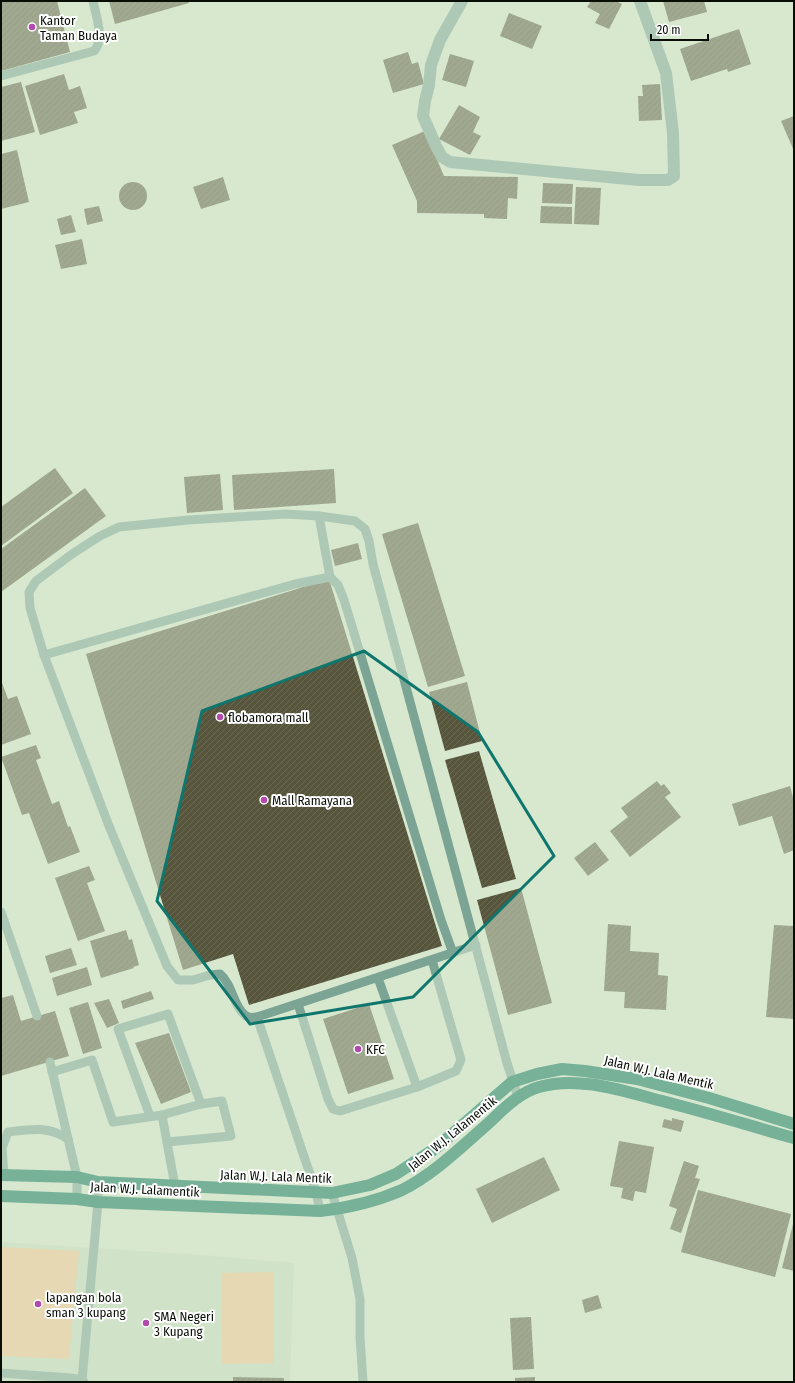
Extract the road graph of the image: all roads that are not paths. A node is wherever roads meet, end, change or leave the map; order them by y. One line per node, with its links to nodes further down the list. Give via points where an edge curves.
1 (93, 1): 4 (lane, via 100,41 94,51)
2 (462, 1): 3 (street, via 440,40 431,65 424,101 423,116 442,157 450,162 639,180 668,180 674,176 673,133 666,73)
3 (640, 1)
4 (1, 76)
5 (319, 516): 6 (lane); 7 (lane, via 286,514 188,520 120,527 100,536 36,581 29,592 30,608); 9 (lane, via 355,521 365,529)
6 (330, 577): 7 (lane, via 295,584); 10 (lane, via 338,586 344,600)
7 (44, 655): 15 (lane, via 109,826 167,966 178,980 193,980 220,974 229,984 244,1015 249,1018)
8 (1, 912): 14 (lane)
9 (476, 945): 10 (lane); 18 (lane)
10 (453, 953): 11 (lane)
11 (432, 960): 12 (lane); 19 (lane, via 461,1060 456,1071)
12 (378, 978): 13 (lane); 19 (lane)
13 (298, 1004): 15 (lane); 19 (lane, via 333,1109 340,1111)
14 (38, 1016)
15 (257, 1017): 32 (lane)
16 (50, 1062): 17 (lane)
17 (52, 1072): 23 (lane, via 92,1060 113,1122); 26 (lane)
18 (512, 1082): 20 (lane); 24 (main road, Jalan W.J. Lala Mentik, via 562,1070 611,1074 710,1098); 33 (main road, Jalan W.J. Lala Mentik, via 436,1148 396,1174 370,1185)
19 (417, 1087)
20 (518, 1097): 25 (main road, Jalan W.J. Lalamentik, via 538,1087 581,1083 708,1113); 37 (main road, Jalan W.J. Lalamentik, via 447,1159 402,1190)
21 (201, 1104): 22 (lane); 23 (lane, via 168,1014 118,1029); 27 (lane, via 222,1101 230,1136)
22 (162, 1115): 23 (lane); 27 (lane)
23 (150, 1116)
24 (794, 1124)
25 (794, 1138)
26 (68, 1140): 28 (lane, via 59,1133 37,1128 8,1132 2,1148); 29 (lane)
27 (167, 1142): 31 (lane)
28 (2, 1175): 29 (main road, Jalan W.J. Lala Mentik)
29 (77, 1177): 30 (main road, Jalan W.J. Lala Mentik); 35 (lane)
30 (98, 1182): 31 (main road, Jalan W.J. Lala Mentik); 36 (lane)
31 (175, 1186): 32 (main road, Jalan W.J. Lala Mentik)
32 (316, 1192): 33 (main road, Jalan W.J. Lala Mentik); 38 (lane)
33 (332, 1193): 37 (lane)
34 (1, 1196): 35 (main road, Jalan W.J. Lalamentik)
35 (77, 1199): 36 (main road, Jalan W.J. Lalamentik)
36 (98, 1202): 38 (main road, Jalan W.J. Lalamentik); 40 (lane)
37 (338, 1209): 38 (main road, Jalan W.J. Lalamentik); 41 (lane, via 360,1299)
38 (320, 1211)
39 (1, 1373): 40 (lane)
40 (83, 1381)
41 (363, 1382)

